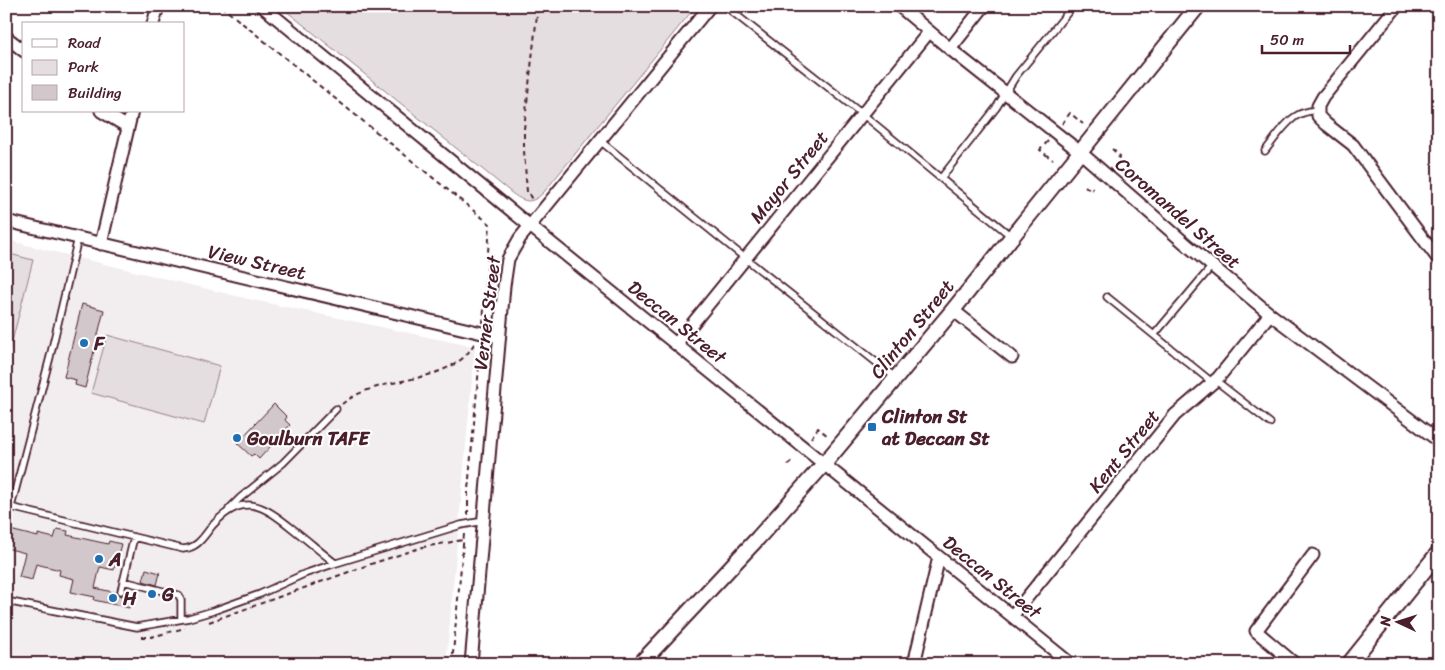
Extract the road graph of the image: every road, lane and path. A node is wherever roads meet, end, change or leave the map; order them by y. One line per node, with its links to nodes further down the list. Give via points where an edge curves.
1 (158, 6): 12 (street)
2 (221, 6): 49 (path, via 490,224)
3 (262, 6): 37 (street, Deccan Street)
4 (538, 6): 35 (path, via 524,129 528,193)
5 (710, 6): 25 (street, Verner Street)
6 (725, 6): 21 (lane)
7 (899, 6): 13 (street, Coromandel Street)
8 (984, 6): 16 (street)
9 (1073, 6): 17 (lane)
10 (1198, 6): 29 (street, Clinton Street)
11 (1397, 6): 18 (street, via 1323,96)
12 (154, 22)
13 (929, 32): 16 (street, Coromandel Street); 21 (street, Mayor Street)
14 (6, 37): 15 (street)
15 (22, 49)
16 (950, 49): 17 (street, Coromandel Street)
17 (1006, 92): 29 (street, Coromandel Street); 32 (lane)
18 (1318, 110): 28 (lane, via 1298,114); 42 (street, via 1318,116 1353,145)
19 (103, 112): 24 (street)
20 (132, 112): 24 (street)
21 (862, 114): 32 (lane); 41 (street, Mayor Street)
22 (1062, 124): 23 (path, via 1070,113)
23 (1083, 124)
24 (128, 128): 40 (street)
25 (599, 140): 37 (street, Verner Street); 41 (lane)
26 (1048, 141): 30 (path, via 1040,150)
27 (1112, 149): 31 (path, via 1120,156)
28 (1265, 151)
29 (1080, 152): 38 (street, Clinton Street); 43 (street, Coromandel Street)
30 (1053, 160)
31 (1117, 160)
32 (941, 178): 38 (lane)
33 (1085, 186): 34 (path, via 1091,191)
34 (1094, 188)
35 (532, 200)
36 (6, 221): 39 (street, View Street)
37 (530, 226): 48 (street, Verner Street, via 508,259); 50 (street, Deccan Street)
38 (1012, 236): 45 (street, Clinton Street)
39 (78, 238): 40 (street, View Street); 62 (lane, via 48,367)
40 (101, 244): 49 (street, View Street)
41 (745, 258): 50 (street, Mayor Street); 52 (lane)
42 (1439, 260)
43 (1212, 266): 46 (street, Coromandel Street); 47 (lane)
44 (1107, 297): 47 (lane)
45 (952, 310): 51 (street); 52 (street, Clinton Street)
46 (1270, 314): 53 (street, Kent Street); 58 (street, Coromandel Street)
47 (1154, 335): 53 (lane)
48 (499, 337): 49 (street, View Street); 64 (street, Verner Street)
49 (482, 339): 54 (path, via 452,366 370,389); 65 (path)
50 (676, 344): 60 (street, Deccan Street)
51 (1012, 357)
52 (896, 378): 60 (street, Clinton Street)
53 (1214, 381): 55 (lane); 75 (street, Kent Street, via 1176,415)
54 (336, 409): 63 (lane, via 283,463)
55 (1270, 423)
56 (828, 436): 57 (path, via 818,428)
57 (811, 438)
58 (1439, 441)
59 (792, 461): 61 (path)
60 (824, 464): 70 (street, Deccan Street); 83 (street, Clinton Street)
61 (788, 466)
62 (9, 507): 66 (lane)
63 (224, 514): 66 (lane, via 198,543 188,549); 71 (lane, via 246,505 262,507)
64 (484, 521): 65 (lane); 82 (street, Verner Street)
65 (466, 524): 67 (path); 71 (lane)
66 (134, 537): 72 (lane)
67 (464, 540): 77 (path, via 423,547); 81 (path)
68 (1439, 552): 86 (street)
69 (1313, 555): 85 (street, via 1256,631)
70 (939, 557): 75 (street, Deccan Street); 84 (street)
71 (335, 563): 76 (lane, via 250,599)
72 (123, 581): 73 (lane); 76 (lane, via 179,595)
73 (120, 591)
74 (6, 601): 76 (lane, via 138,627)
75 (1012, 616): 80 (street, Deccan Street)
76 (181, 619)
77 (204, 624)
78 (185, 628): 79 (path)
79 (141, 637)
80 (1068, 663)
81 (452, 664)
82 (471, 664)
83 (640, 664)
84 (914, 664)
85 (1295, 664)
86 (1349, 664)

